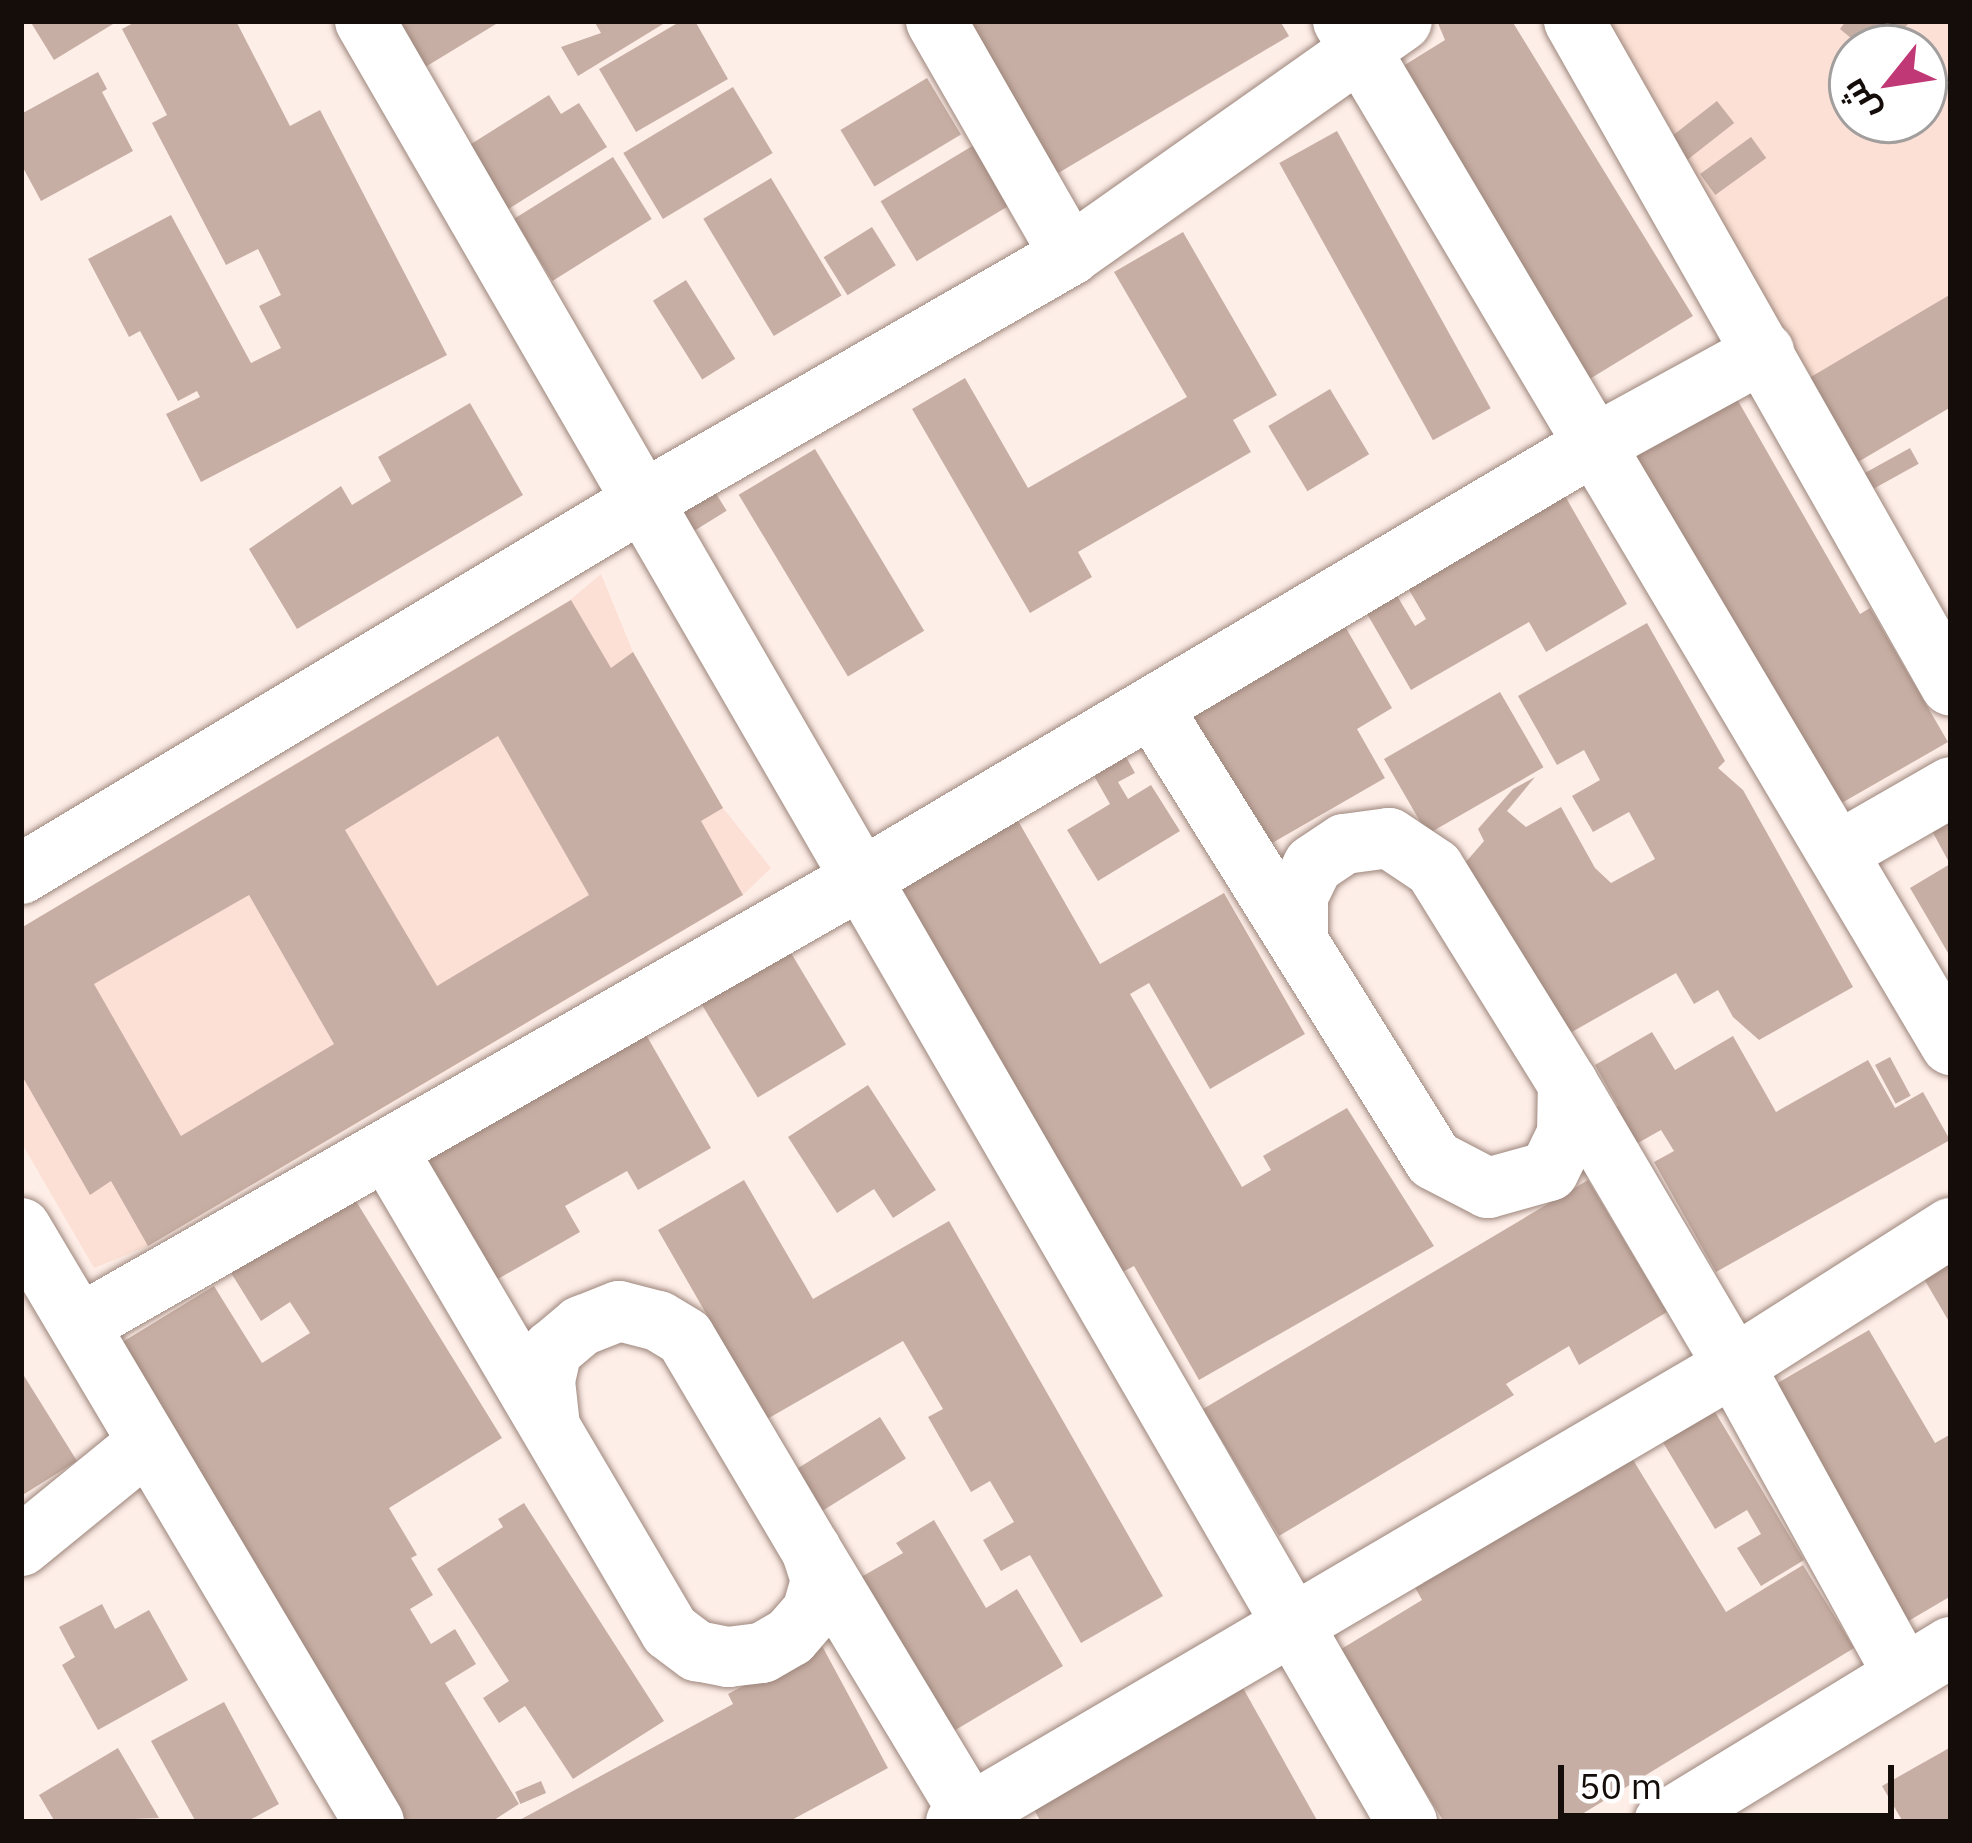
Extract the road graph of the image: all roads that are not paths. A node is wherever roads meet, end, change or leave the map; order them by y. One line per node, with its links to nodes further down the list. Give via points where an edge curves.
1 (365, 21): 8 (street)
2 (936, 21): 5 (street)
3 (1574, 21): 6 (street)
4 (1368, 30): 5 (street); 7 (street)
5 (1070, 254): 8 (street)
6 (1765, 352): 7 (street); 9 (street)
7 (1594, 445): 10 (street); 12 (street)
8 (643, 501): 13 (street); 14 (street)
9 (1951, 686)
10 (1153, 709): 14 (street); 15 (street)
11 (1951, 788): 12 (street)
12 (1838, 852): 16 (street)
13 (21, 874)
14 (861, 880): 18 (street); 27 (street)
15 (1298, 940): 17 (street, via 1298,896 1313,865 1344,844 1389,838 1433,868); 17 (street, via 1433,1160 1460,1178 1488,1188 1549,1171 1567,1135)
16 (1951, 1046)
17 (1568, 1084): 22 (street)
18 (387, 1150): 21 (street); 23 (street)
19 (21, 1228): 21 (street)
20 (1951, 1228): 22 (street)
21 (80, 1325): 24 (street)
22 (1734, 1366): 27 (street); 28 (street)
23 (550, 1426): 26 (street, via 670,1631 697,1651 762,1653 790,1637 812,1612 821,1580); 26 (street, via 545,1381 552,1350 581,1326 619,1311 658,1321 685,1337)
24 (146, 1444): 25 (street); 29 (street)
25 (21, 1546)
26 (811, 1550): 30 (street)
27 (1289, 1623): 30 (street); 31 (street)
28 (1927, 1661): 32 (street)
29 (354, 1816)
30 (967, 1819)
31 (1407, 1822)
32 (1664, 1822)

